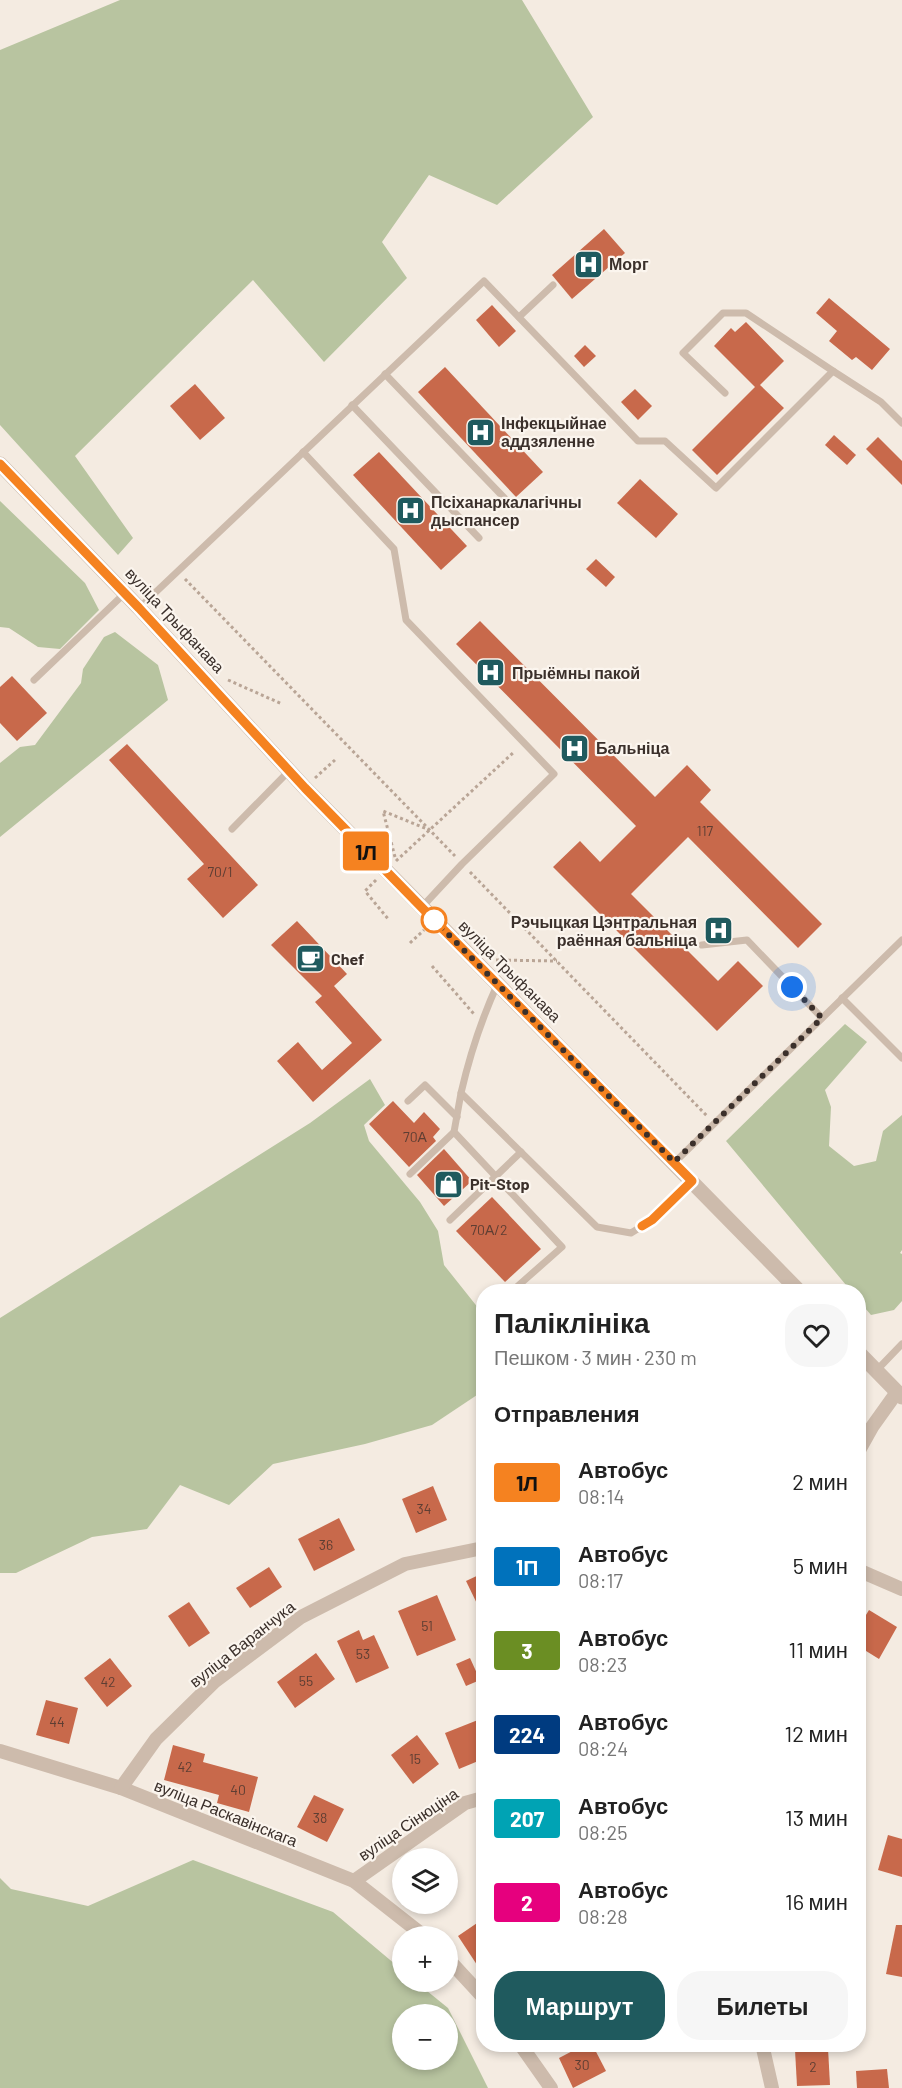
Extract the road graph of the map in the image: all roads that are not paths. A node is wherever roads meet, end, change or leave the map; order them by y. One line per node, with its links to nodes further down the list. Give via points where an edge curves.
1 (553, 285): 2 (lane)
2 (519, 317): 3 (lane, via 638,441 665,441 716,488); 4 (lane, via 484,281)
3 (833, 370): 5 (lane, via 746,313 723,313 683,352); 7 (lane, via 880,402)
4 (385, 374): 6 (lane); 10 (lane)
5 (725, 393)
6 (352, 405): 8 (lane); 11 (lane)
7 (902, 423)
8 (303, 452): 13 (lane); 17 (lane, via 394,549 406,620 554,774)
9 (0, 464): 12 (street, вуліца Трыфанава)
10 (512, 506)
11 (479, 538)
12 (125, 593): 13 (street, вуліца Трыфанава); 14 (lane)
13 (139, 608): 15 (street, вуліца Трыфанава)
14 (34, 680)
15 (290, 770): 16 (lane); 17 (street, вуліца Трыфанава)
16 (232, 829)
17 (421, 908): 20 (street, вуліца Трыфанава)
18 (902, 940): 21 (lane)
19 (702, 945): 22 (lane, via 747,940)
20 (498, 983): 24 (lane, via 481,1022); 29 (street, вуліца Трыфанава)
21 (842, 998): 22 (lane); 23 (lane)
22 (822, 1018): 29 (lane)
23 (902, 1058)
24 (461, 1093): 26 (lane); 28 (lane)
25 (408, 1101): 26 (lane, via 425,1085)
26 (457, 1117): 27 (lane)
27 (454, 1132): 30 (lane); 31 (lane)
28 (520, 1152): 31 (lane); 32 (lane, via 597,1227 631,1233 652,1220)
29 (674, 1162): 32 (street, вуліца Трыфанава)
30 (410, 1174)
31 (496, 1177): 33 (lane); 34 (lane, via 562,1247)
32 (692, 1181): 35 (street, вуліца Трыфанава)
33 (450, 1220)
34 (520, 1284)
35 (792, 1284)
36 (902, 1344): 38 (lane)
37 (866, 1360): 38 (street)
38 (876, 1371): 39 (street)
39 (900, 1395): 40 (street)
40 (866, 1438)
41 (476, 1549): 45 (street, вуліца Варанчука, via 405,1564 301,1617 214,1682 156,1739)
42 (866, 1573): 43 (street)
43 (902, 1589)
44 (0, 1750): 45 (street, вуліца Раскавінскага)
45 (121, 1788): 47 (street, вуліца Раскавінскага)
46 (476, 1800): 47 (street, вуліца Сінюціна, via 465,1803)
47 (354, 1881): 48 (street, вуліца Раскавінскага)
48 (411, 1926)
49 (458, 1970): 50 (street)
50 (476, 1989)
51 (526, 2052): 53 (street)
52 (764, 2052): 54 (street)
53 (551, 2088)
54 (772, 2088)

